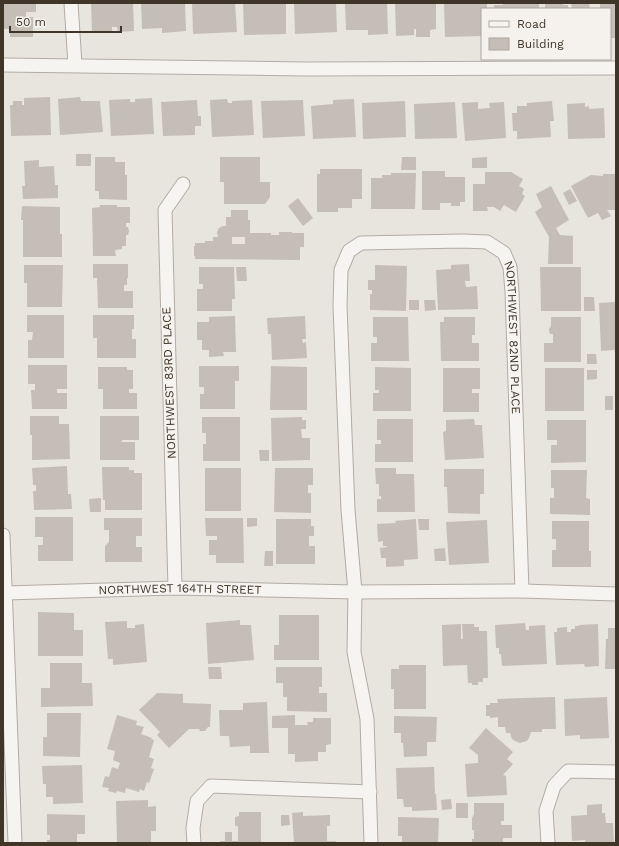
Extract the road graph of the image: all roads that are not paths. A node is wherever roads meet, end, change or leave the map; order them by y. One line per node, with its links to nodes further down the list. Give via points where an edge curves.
1 (71, 3): 3 (street)
2 (3, 65): 3 (street)
3 (75, 66): 4 (street, via 306,69)
4 (616, 68)
5 (183, 184): 7 (street, NORTHWEST 83RD PLACE, via 165,210)
6 (3, 535): 10 (street)
7 (175, 588): 9 (street, NORTHWEST 164TH STREET); 10 (street, NORTHWEST 164TH STREET)
8 (522, 591): 9 (street); 9 (street, NORTHWEST 82ND PLACE, via 510,267 504,253 487,242 463,241 361,243 349,251 341,270 340,306 348,510); 11 (street)
9 (355, 592): 13 (street, NORTHWEST 82ND PLACE, via 354,652 367,719)
10 (5, 593): 14 (street)
11 (616, 594)
12 (616, 772): 17 (street, via 568,771 554,786 546,811)
13 (370, 792): 15 (street, via 211,786 196,801); 16 (street, NORTHWEST 82ND PLACE)
14 (15, 843)
15 (194, 843)
16 (371, 843)
17 (548, 843)

